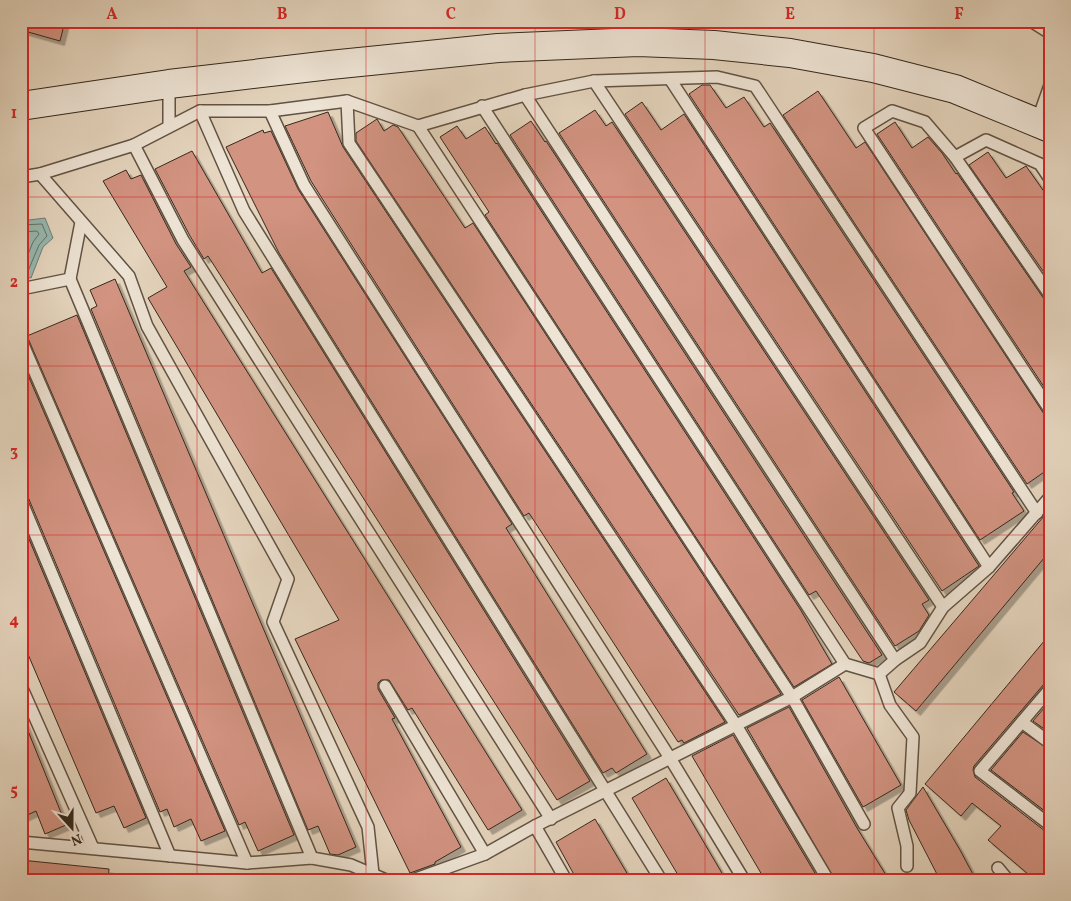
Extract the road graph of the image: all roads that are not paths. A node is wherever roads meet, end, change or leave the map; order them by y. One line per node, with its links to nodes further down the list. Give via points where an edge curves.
1 (1031, 21): 2 (lane)
2 (1050, 33)
3 (670, 79): 4 (lane); 29 (lane, via 717,77 756,86); 30 (lane)
4 (594, 81): 7 (lane); 31 (lane)
5 (169, 84): 9 (main road); 13 (main road, via 498,48 638,42 714,44 873,68 955,89); 14 (lane)
6 (1050, 85): 13 (lane)
7 (526, 95): 10 (lane); 32 (lane)
8 (347, 101): 12 (lane); 15 (lane); 40 (lane, via 349,143)
9 (21, 106)
10 (482, 106): 15 (lane); 33 (lane)
11 (200, 111): 12 (lane); 14 (lane); 43 (lane, via 244,211)
12 (270, 111): 42 (lane, via 304,185)
13 (1044, 125)
14 (169, 126): 16 (lane)
15 (418, 126): 38 (lane)
16 (134, 145): 18 (lane); 44 (lane, via 183,240)
17 (954, 157): 20 (lane, via 986,140 1040,164); 24 (lane); 26 (lane, via 925,122 892,111 864,128)
18 (40, 174): 19 (lane); 21 (lane)
19 (21, 177)
20 (1050, 178)
21 (81, 222): 22 (lane); 56 (lane, via 129,276 147,326 288,579 273,622 368,827)
22 (70, 279): 23 (lane); 52 (lane)
23 (21, 289)
24 (1050, 295)
25 (21, 340): 53 (lane)
26 (1050, 410)
27 (1050, 497): 29 (lane)
28 (21, 500): 51 (lane)
29 (1037, 513): 30 (lane)
30 (989, 567): 31 (lane)
31 (943, 607): 32 (lane, via 920,643)
32 (895, 660): 34 (lane)
33 (845, 664): 34 (lane); 38 (lane)
34 (879, 674): 54 (lane, via 890,705 913,738 910,793 898,808 907,846)
35 (21, 686): 49 (lane)
36 (385, 686): 50 (lane)
37 (1050, 689): 39 (lane)
38 (792, 697): 40 (lane); 45 (lane)
39 (1022, 722): 41 (lane); 46 (lane, via 980,772)
40 (736, 725): 42 (lane); 62 (lane)
41 (1050, 744)
42 (670, 758): 43 (lane); 61 (lane)
43 (606, 790): 44 (lane); 60 (lane)
44 (551, 819): 47 (lane)
45 (864, 824)
46 (1050, 825)
47 (535, 826): 50 (lane); 59 (lane)
48 (21, 842): 49 (lane)
49 (93, 848): 51 (lane)
50 (485, 854): 58 (lane)
51 (170, 856): 53 (lane)
52 (312, 858): 53 (lane); 56 (lane, via 351,865)
53 (247, 863)
54 (907, 866)
55 (998, 868): 63 (lane)
56 (373, 874): 57 (lane)
57 (386, 880)
58 (413, 880)
59 (566, 880)
60 (661, 880)
61 (744, 880)
62 (828, 880)
63 (1008, 880)

